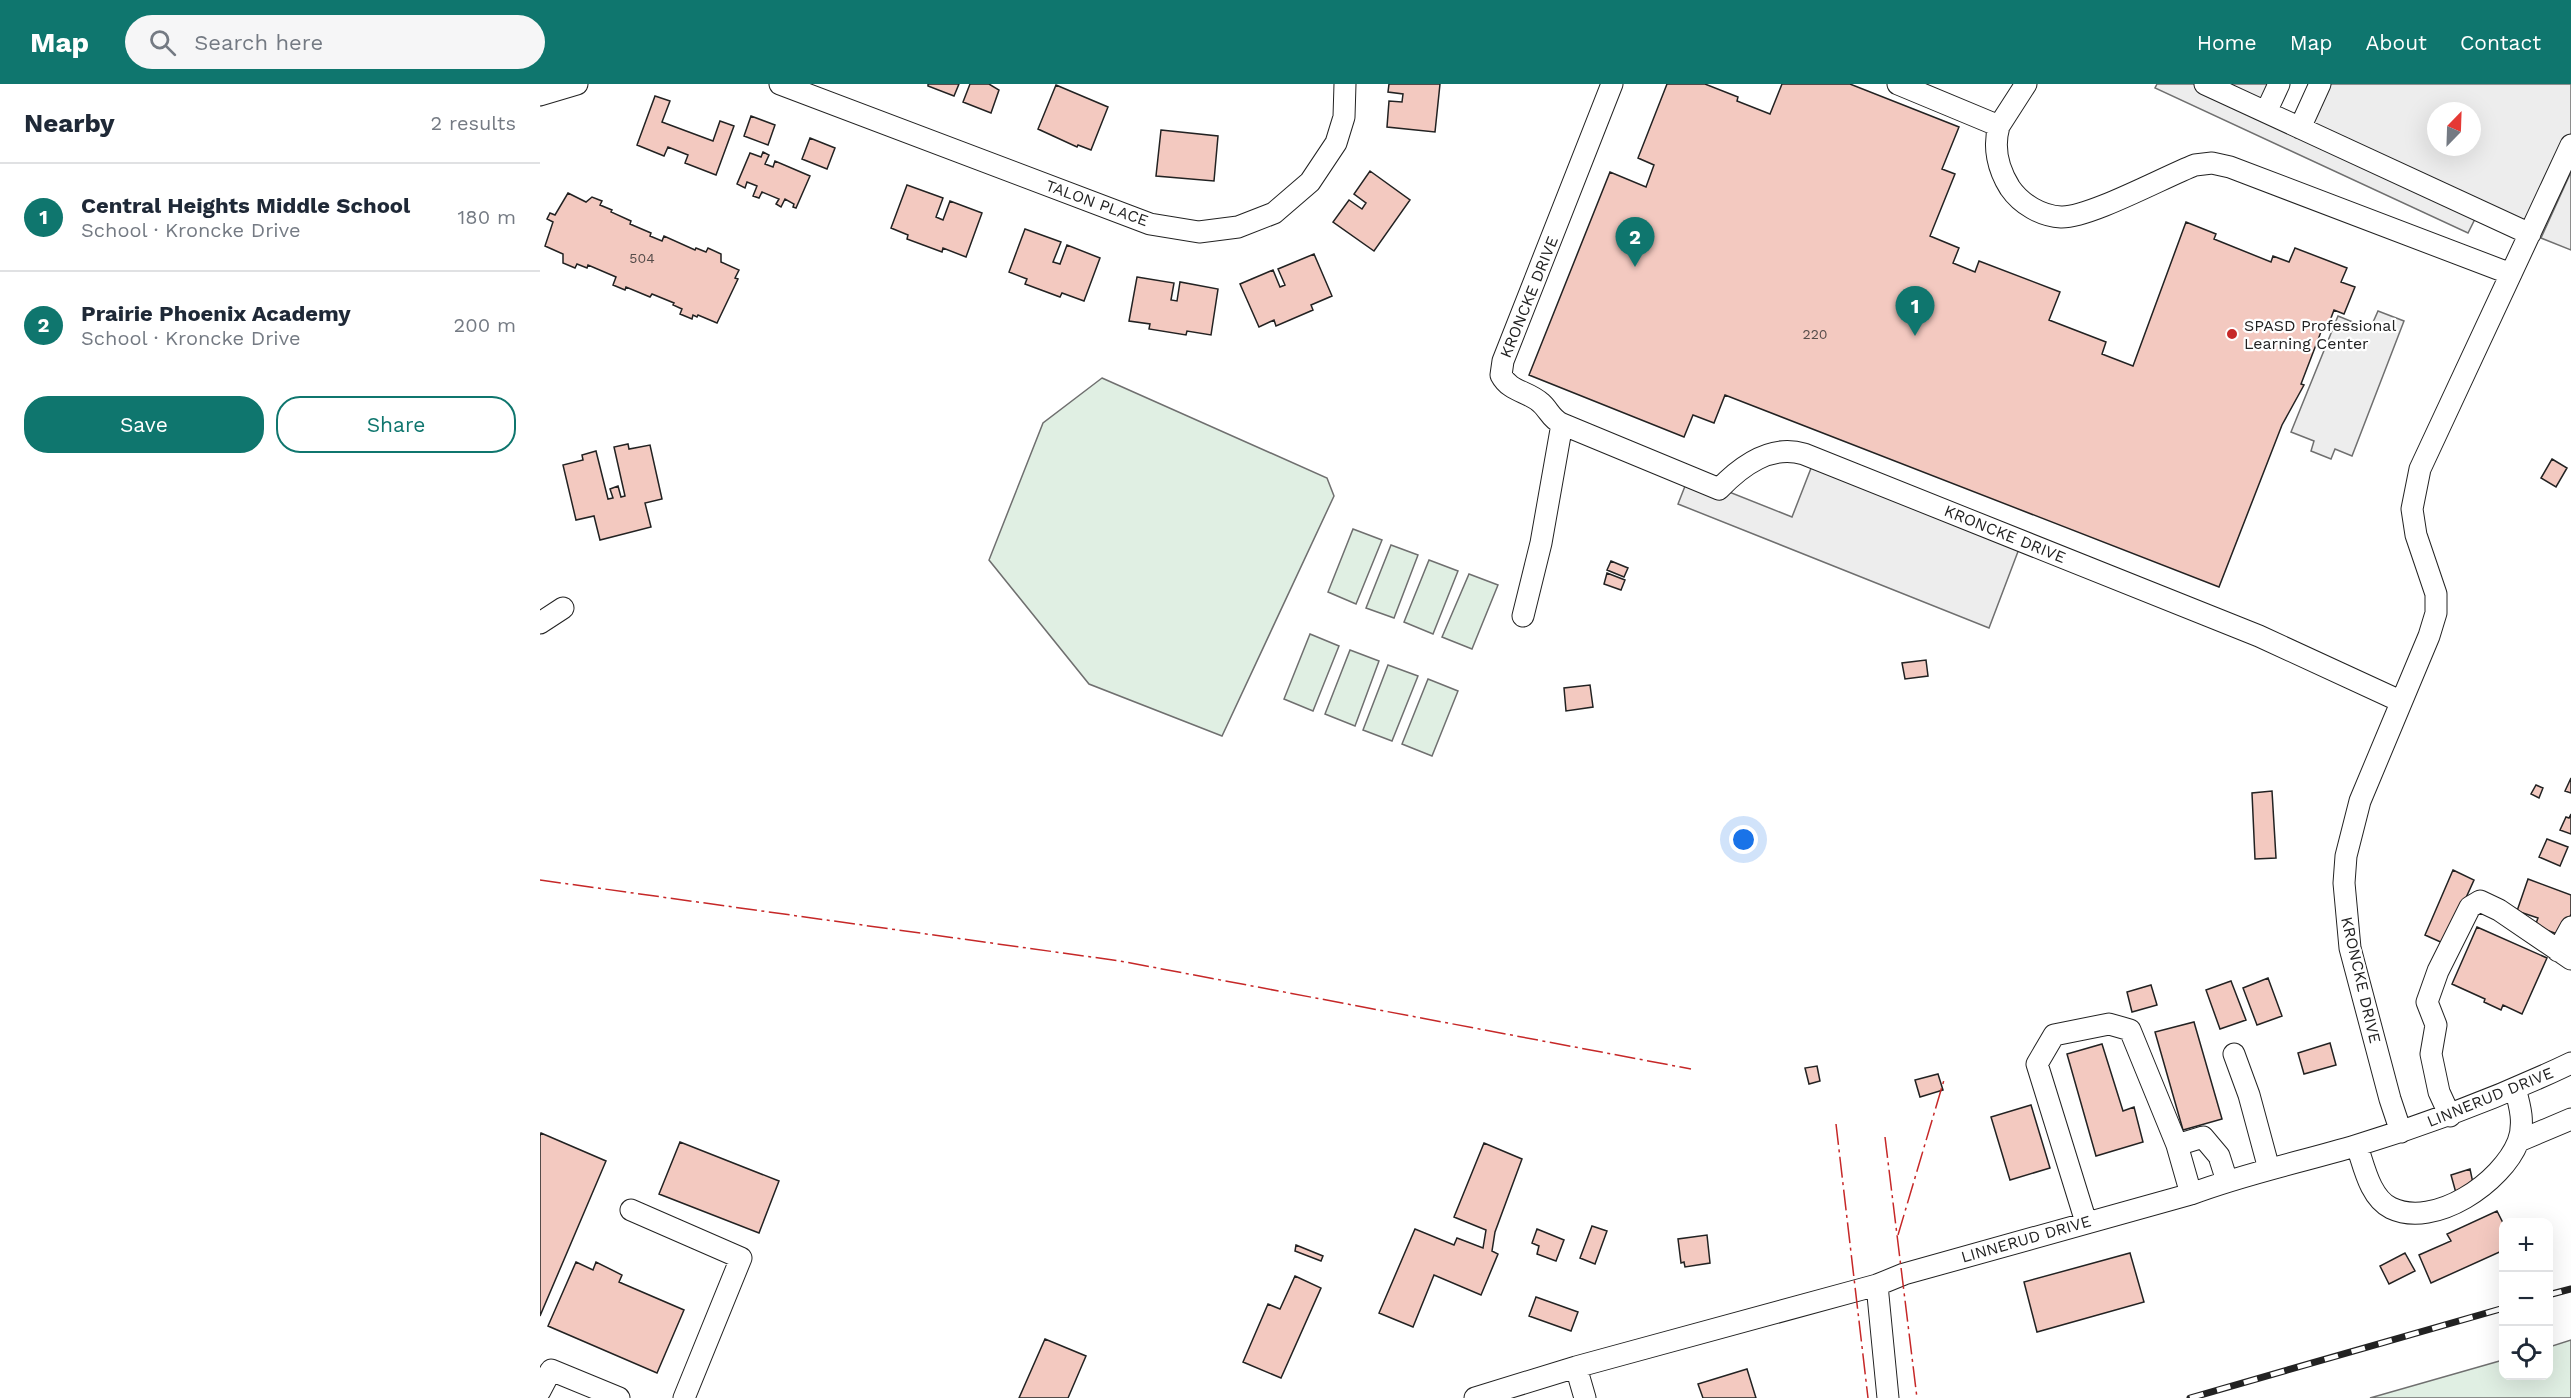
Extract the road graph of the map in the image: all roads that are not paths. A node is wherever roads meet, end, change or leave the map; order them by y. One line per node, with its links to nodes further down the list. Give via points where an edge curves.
1 (577, 84): 10 (street)
2 (780, 84): 3 (street, TALON PLACE, via 1150,224 1199,232 1238,227 1274,213 1310,182 1336,143 1344,117)
3 (1345, 84)
4 (1612, 84): 17 (street, KRONCKE DRIVE, via 1501,368 1508,385 1540,401 1551,417)
5 (1898, 84): 12 (street)
6 (2026, 84): 12 (street)
7 (2205, 84): 11 (street)
8 (2280, 84): 11 (street)
9 (2320, 84): 13 (street)
10 (540, 95)
11 (2266, 112): 13 (street)
12 (1999, 126): 16 (street, via 1997,154 2009,186 2027,205 2050,216 2074,215 2195,165 2212,163)
13 (2300, 128): 15 (street)
14 (2571, 145): 15 (street)
15 (2530, 234): 16 (street)
16 (2511, 274): 21 (street, via 2420,470 2412,510 2416,535 2436,594 2436,613)
17 (1562, 424): 19 (street, via 1541,543); 21 (street, KRONCKE DRIVE, via 1719,489 1736,472 1769,454 1780,450 1804,454 2259,636)
18 (563, 608): 20 (street)
19 (1523, 616)
20 (540, 623)
21 (2400, 701): 29 (street, KRONCKE DRIVE, via 2360,801 2347,848 2344,883 2350,948)
22 (2571, 927): 23 (street)
23 (2565, 955): 27 (street, via 2499,910 2481,901 2470,907 2427,1002 2436,1025 2431,1054 2439,1092)
24 (2234, 1053): 33 (street)
25 (2567, 1072): 26 (street, LINNERUD DRIVE)
26 (2515, 1088): 27 (street, LINNERUD DRIVE); 30 (street, via 2522,1116)
27 (2450, 1116): 29 (street, LINNERUD DRIVE)
28 (2571, 1119): 30 (street)
29 (2401, 1132): 32 (street, LINNERUD DRIVE)
30 (2518, 1141): 32 (street, via 2498,1175 2458,1204 2415,1213 2391,1208 2375,1193)
31 (2177, 1145): 34 (street, via 2203,1137 2219,1156); 35 (street); 37 (street, via 2130,1030 2109,1024 2054,1035 2037,1064)
32 (2357, 1146): 33 (street, LINNERUD DRIVE)
33 (2269, 1169): 34 (street, LINNERUD DRIVE)
34 (2227, 1180): 35 (street, LINNERUD DRIVE)
35 (2192, 1194): 37 (street, LINNERUD DRIVE)
36 (631, 1210): 42 (street, via 741,1258)
37 (2086, 1222): 38 (street, LINNERUD DRIVE)
38 (1878, 1285): 39 (street, LINNERUD DRIVE); 45 (street)
39 (1576, 1367): 43 (street, LINNERUD DRIVE); 44 (street)
40 (540, 1391): 41 (street, via 551,1370)
41 (619, 1398)
42 (684, 1398)
43 (1475, 1398)
44 (1585, 1398)
45 (1888, 1398)

